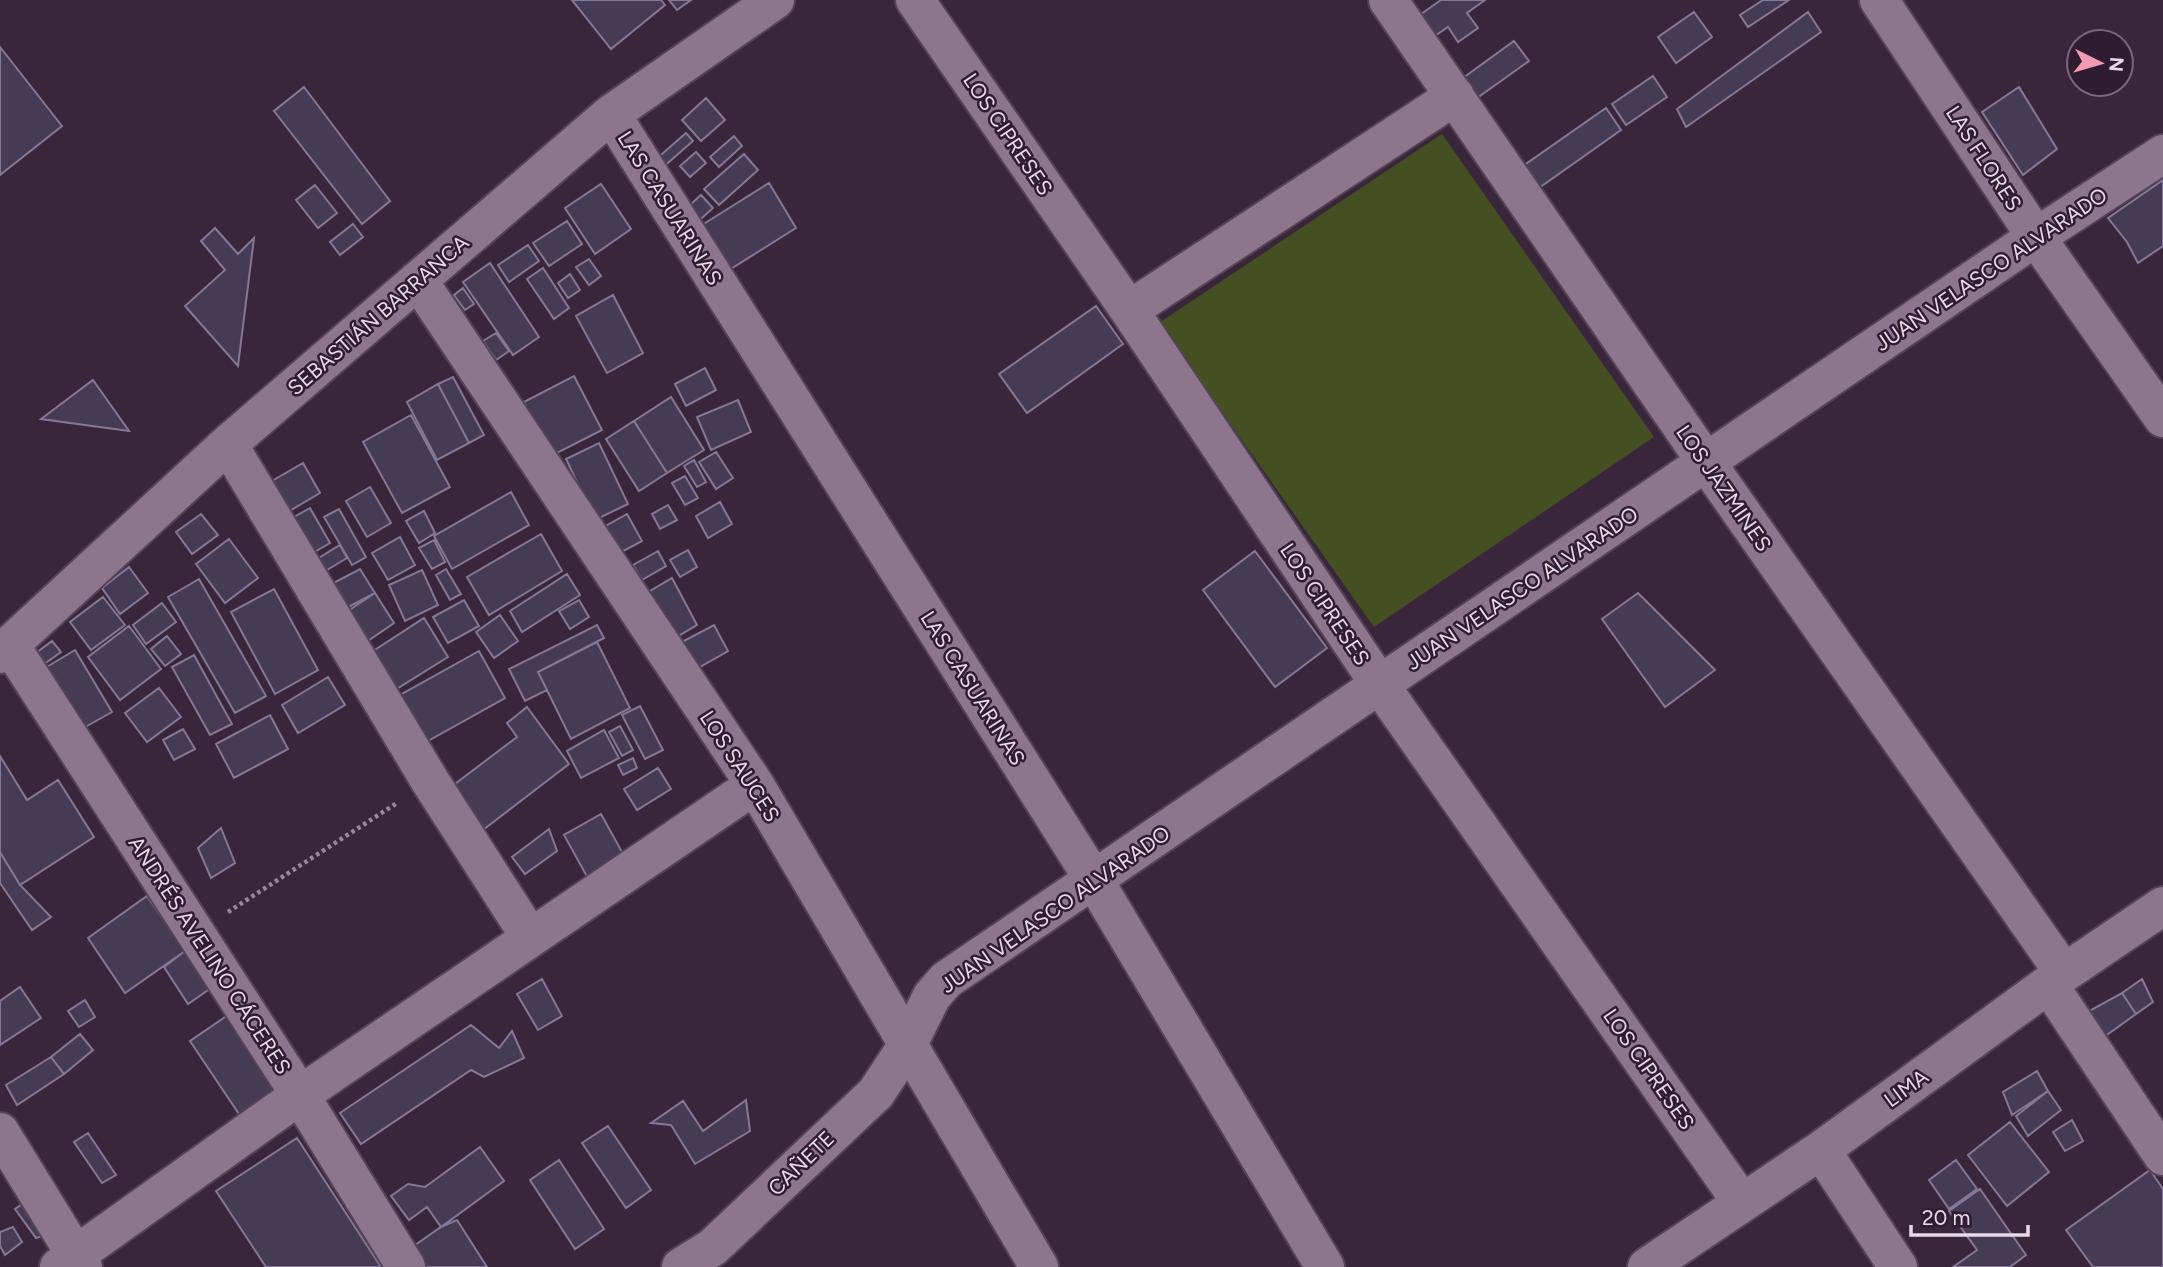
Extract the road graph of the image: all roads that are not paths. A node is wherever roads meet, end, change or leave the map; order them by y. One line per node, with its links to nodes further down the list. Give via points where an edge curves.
1 (775, 0): 6 (street, SEBASTIÁN BARRANCA)
2 (915, 0): 10 (street, LOS CIPRESES)
3 (1388, 0): 5 (street, LOS JAZMINES)
4 (1879, 0): 8 (street, LAS FLORES)
5 (1455, 96): 10 (street); 13 (street, LOS JAZMINES)
6 (611, 114): 9 (street, SEBASTIÁN BARRANCA); 17 (street, LAS CASUARINAS)
7 (2163, 154): 8 (street, JUAN VELASCO ALVARADO)
8 (2036, 237): 11 (street, LAS FLORES); 13 (street, JUAN VELASCO ALVARADO)
9 (418, 279): 12 (street, SEBASTIÁN BARRANCA); 16 (street, LOS SAUCES)
10 (1129, 310): 15 (street, LOS CIPRESES)
11 (2163, 418)
12 (228, 444): 14 (street, SEBASTIÁN BARRANCA); 19 (street, via 430,781)
13 (1706, 462): 15 (street, JUAN VELASCO ALVARADO); 20 (street, LOS JAZMINES)
14 (5, 649): 22 (street, ANDRÉS AVELINO CÁCERES)
15 (1380, 685): 17 (street, JUAN VELASCO ALVARADO); 26 (street, LOS CIPRESES)
16 (755, 785): 19 (street); 21 (street, LOS SAUCES)
17 (1094, 880): 21 (street, JUAN VELASCO ALVARADO, via 946,980 932,996); 32 (street, LAS CASUARINAS)
18 (2163, 906): 20 (street, LIMA)
19 (530, 937): 22 (street)
20 (2056, 979): 24 (street, LIMA); 25 (street, LOS JAZMINES)
21 (907, 1046): 27 (street, CAÑETE, via 876,1093); 31 (street, LOS SAUCES)
22 (300, 1095): 28 (street); 29 (street, ANDRÉS AVELINO CÁCERES)
23 (0, 1132): 28 (street)
24 (1821, 1150): 26 (street, LIMA); 34 (street)
25 (2163, 1156)
26 (1742, 1203): 33 (street, LIMA)
27 (719, 1257): 30 (street, CAÑETE)
28 (73, 1263)
29 (406, 1267)
30 (681, 1267)
31 (1039, 1267)
32 (1325, 1267)
33 (1647, 1267)
34 (1898, 1267)

